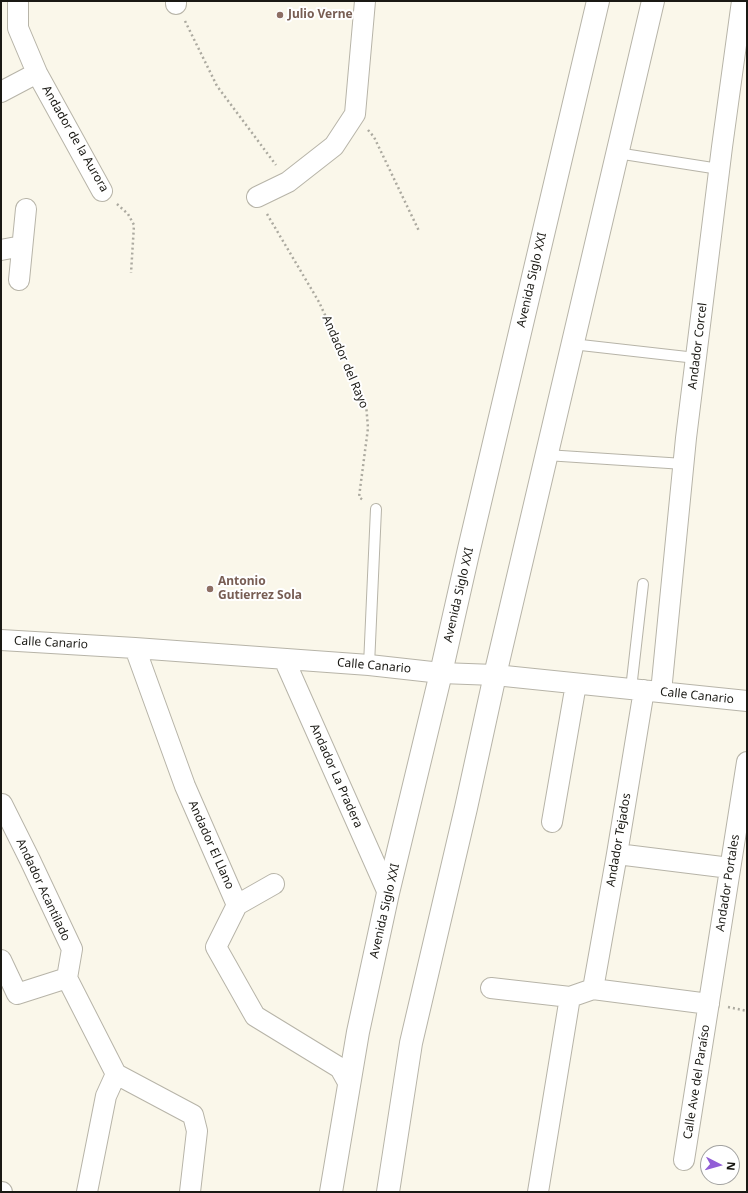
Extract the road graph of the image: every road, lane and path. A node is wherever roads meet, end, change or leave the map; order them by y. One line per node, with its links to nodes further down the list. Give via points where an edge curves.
1 (18, 1): 7 (street, Andador de la Aurora, via 18,28)
2 (365, 1): 9 (street)
3 (598, 1): 31 (highway, Avenida Siglo XXI)
4 (653, 1): 10 (highway)
5 (742, 1): 11 (street, Andador Corcel)
6 (176, 2): 12 (path, via 217,86)
7 (37, 73): 8 (street); 13 (street, Andador de la Aurora)
8 (1, 92)
9 (355, 114): 12 (street, via 334,146); 16 (path, via 374,137)
10 (617, 153): 11 (lane); 21 (highway)
11 (719, 169): 22 (street, Andador Corcel)
12 (288, 182): 14 (street)
13 (102, 191): 19 (path, Andador de la Aurora, via 128,214 134,226)
14 (257, 197): 25 (path, Andador del Rayo, via 319,302 366,404 368,428 359,497)
15 (26, 209): 17 (street)
16 (419, 231)
17 (22, 246): 18 (street); 20 (street)
18 (1, 250)
19 (131, 273)
20 (19, 280)
21 (572, 344): 22 (lane); 23 (highway)
22 (696, 358): 24 (street, Andador Corcel)
23 (546, 455): 24 (lane); 32 (highway)
24 (684, 464): 34 (street, Andador Corcel)
25 (376, 509): 30 (lane)
26 (643, 584): 34 (lane)
27 (1, 640): 28 (street, Calle Canario)
28 (135, 648): 29 (street, Calle Canario); 43 (street, Andador El Llano, via 185,786)
29 (284, 659): 30 (street, Calle Canario); 42 (street, Andador La Pradera)
30 (369, 665): 31 (street, Calle Canario)
31 (441, 673): 32 (street, Calle Canario); 42 (highway, Avenida Siglo XXI)
32 (494, 675): 33 (street, Calle Canario); 56 (highway, via 411,1042)
33 (576, 684): 34 (street, Calle Canario); 38 (street)
34 (645, 690): 35 (street, Calle Canario); 39 (street, Andador Tejados)
35 (747, 701)
36 (747, 762): 40 (street, Andador Portales)
37 (2, 804): 45 (street, Andador Acantilado, via 72,949)
38 (552, 822)
39 (617, 854): 40 (street); 47 (street, Andador Tejados)
40 (730, 868): 49 (street, Andador Portales)
41 (274, 884): 43 (street, Andador El Llano)
42 (388, 893): 51 (highway, Avenida Siglo XXI)
43 (238, 905): 51 (street, Andador El Llano, via 216,947 255,1016 340,1068)
44 (1, 960): 45 (street, via 17,994)
45 (67, 978): 50 (street)
46 (491, 988): 48 (street)
47 (593, 989): 48 (street); 49 (street)
48 (570, 997): 57 (street)
49 (709, 1004): 52 (street, Calle Ave del Paraíso)
50 (116, 1074): 53 (street, via 106,1096); 54 (street, via 193,1115 197,1131)
51 (349, 1084): 55 (highway, Avenida Siglo XXI)
52 (684, 1160)
53 (87, 1192)
54 (190, 1192)
55 (331, 1192)
56 (388, 1192)
57 (538, 1192)

